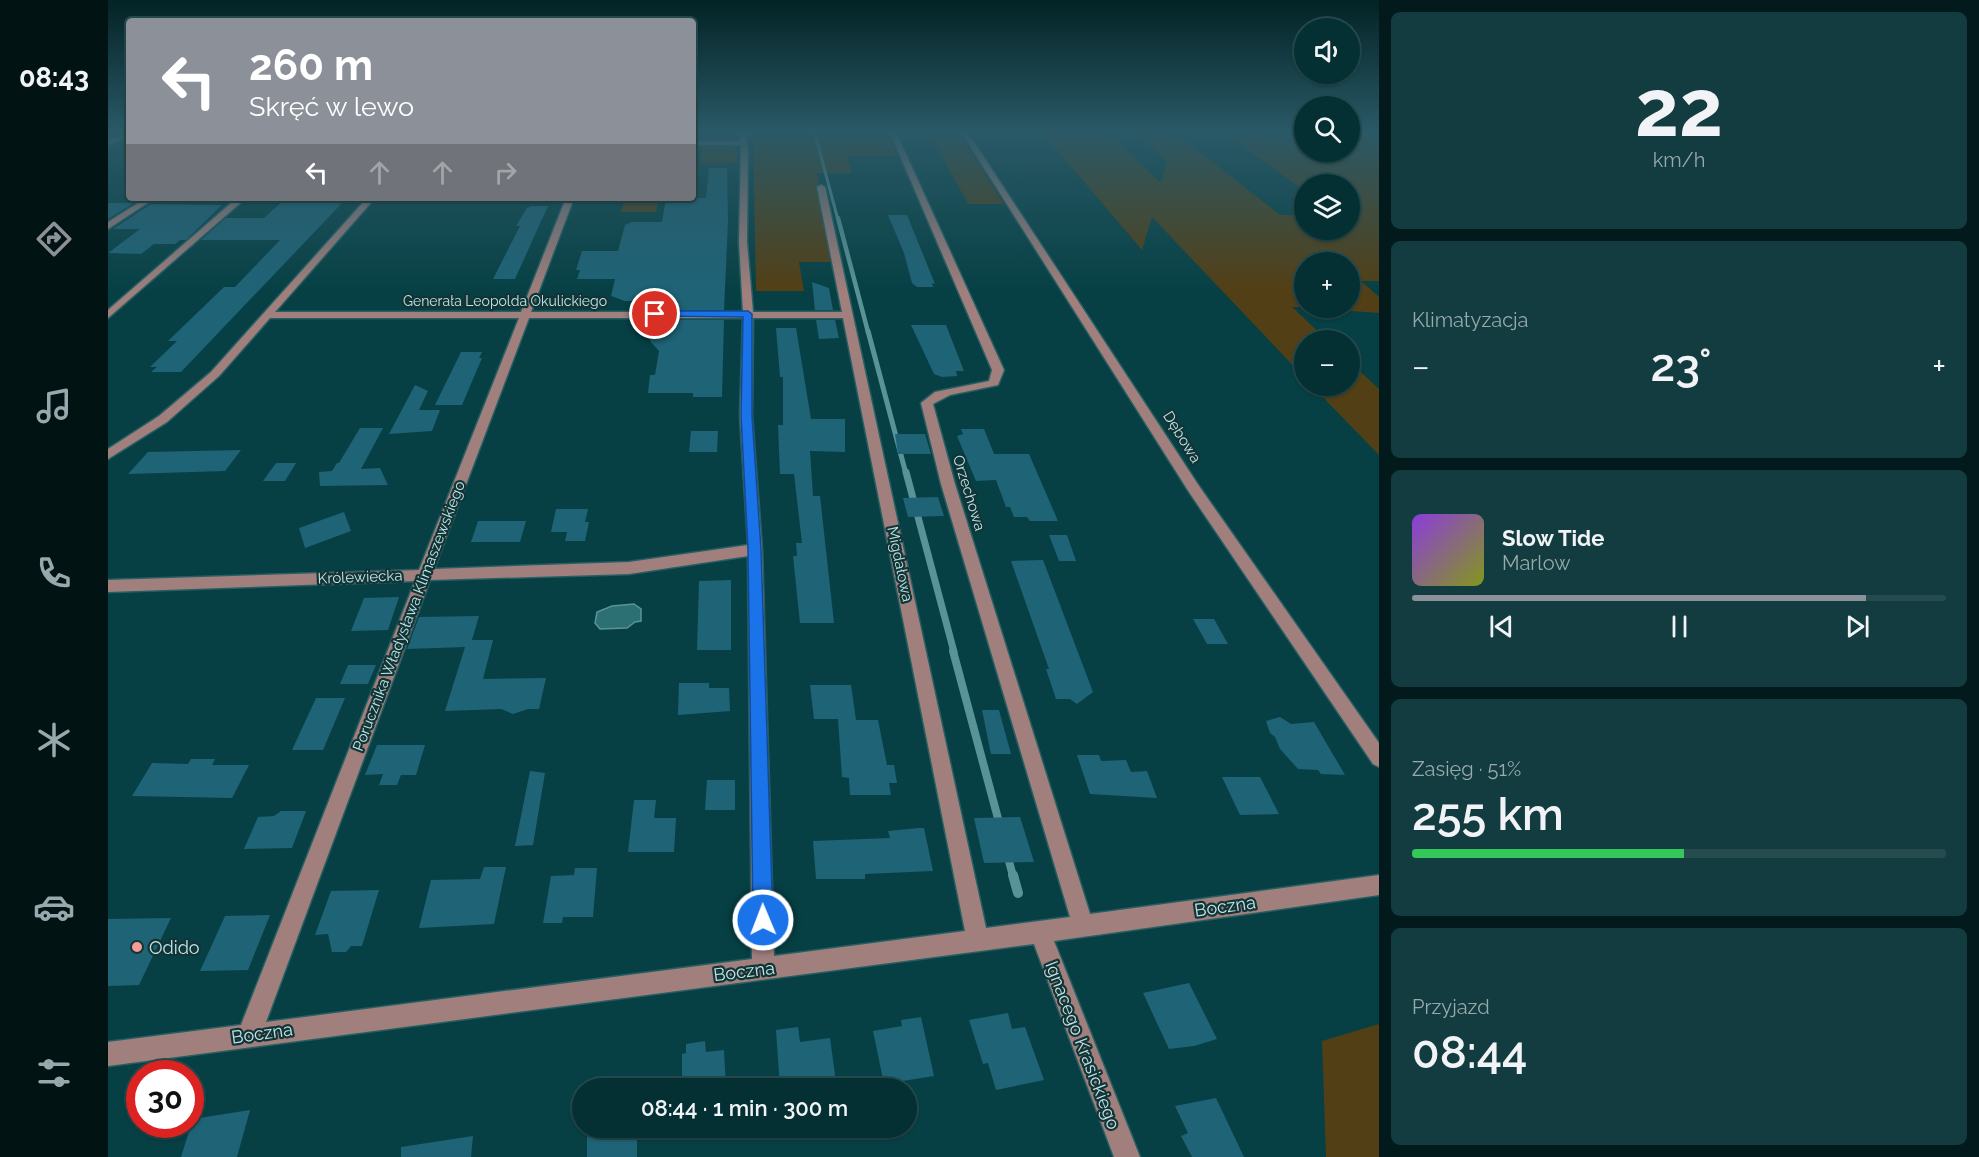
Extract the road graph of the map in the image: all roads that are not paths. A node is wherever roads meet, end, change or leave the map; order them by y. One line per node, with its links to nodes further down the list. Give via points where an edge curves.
1 (744, 184): 10 (street)
2 (916, 184): 21 (street, Orzechowa, via 998,370 994,383 934,396 927,403)
3 (998, 184): 19 (street, Dębowa, via 1194,489)
4 (821, 187): 13 (street, Migdałowa)
5 (147, 201): 9 (street)
6 (239, 201): 11 (street)
7 (368, 201): 12 (street)
8 (569, 201): 14 (street, Porucznika Władysława Klimaszewskiego)
9 (108, 226)
10 (748, 314): 13 (street, Generała Leopolda Okulickiego); 14 (street, Generała Leopolda Okulickiego); 16 (street, via 746,416)
11 (108, 315)
12 (268, 315): 14 (street, Generała Leopolda Okulickiego); 15 (street, via 204,385)
13 (849, 315): 23 (street, Migdałowa)
14 (524, 316): 17 (street, Porucznika Władysława Klimaszewskiego)
15 (108, 454)
16 (755, 549): 17 (street, Królewiecka, via 629,568); 24 (street)
17 (424, 574): 18 (street, Królewiecka); 25 (street, Porucznika Władysława Klimaszewskiego)
18 (108, 586)
19 (1379, 758)
20 (1379, 885): 21 (street, Boczna)
21 (1083, 926): 22 (street, Boczna)
22 (1040, 932): 23 (street, Boczna); 27 (street, Ignacego Krasickiego)
23 (978, 940): 24 (street, Boczna)
24 (764, 968): 25 (street, Boczna)
25 (250, 1035): 26 (street, Boczna)
26 (108, 1054)
27 (1127, 1157)

